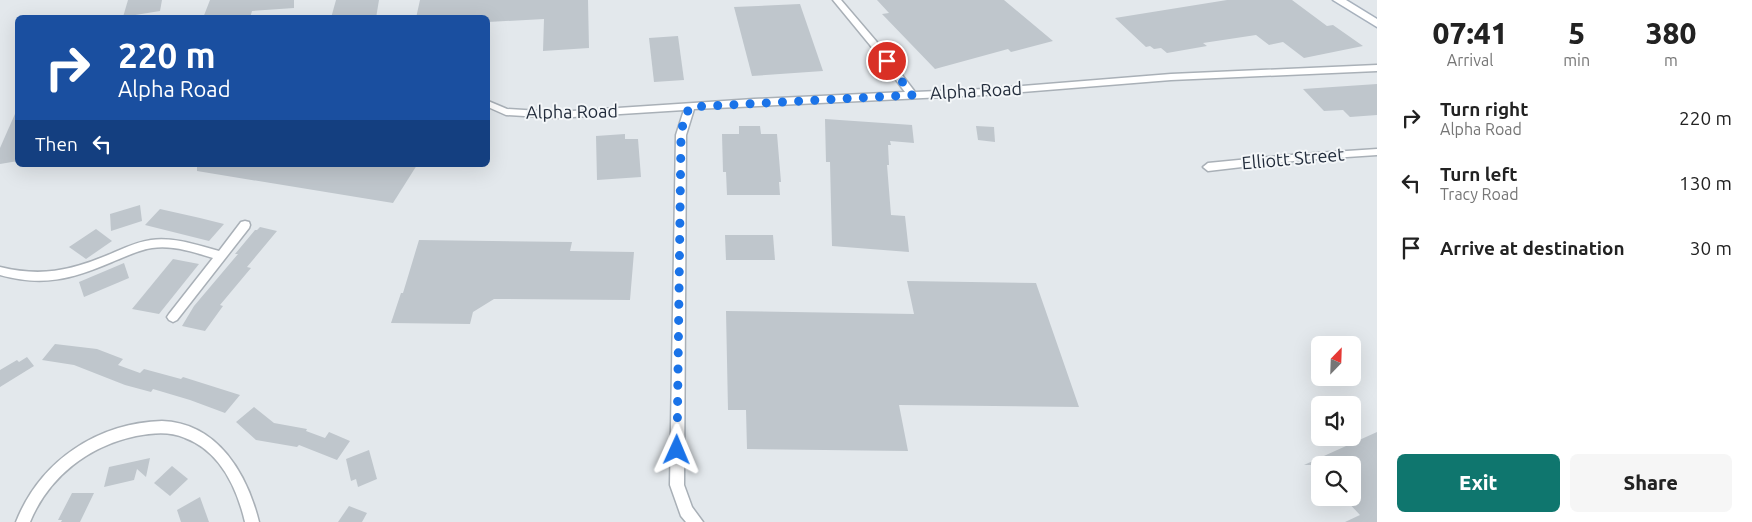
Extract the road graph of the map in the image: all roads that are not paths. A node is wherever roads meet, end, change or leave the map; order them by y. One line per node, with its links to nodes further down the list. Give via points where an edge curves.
1 (837, 0): 5 (street)
2 (1338, 0): 3 (main road)
3 (1377, 24)
4 (1377, 68): 5 (street, Alpha Road, via 1171,77)
5 (912, 95): 7 (street, Alpha Road)
6 (490, 105): 7 (street, Alpha Road, via 506,112 557,115)
7 (690, 107): 16 (street, via 681,135 677,485 686,511)
8 (1377, 152): 9 (street, Elliott Street)
9 (1208, 167)
10 (245, 225): 11 (street)
11 (221, 256): 12 (street, via 178,245 156,244 136,248 66,275 27,277); 13 (street)
12 (0, 271)
13 (173, 317)
14 (23, 522): 15 (street, via 30,506 50,479 91,443 123,433 164,427 189,433 224,459 244,491)
15 (252, 522)
16 (696, 522)

